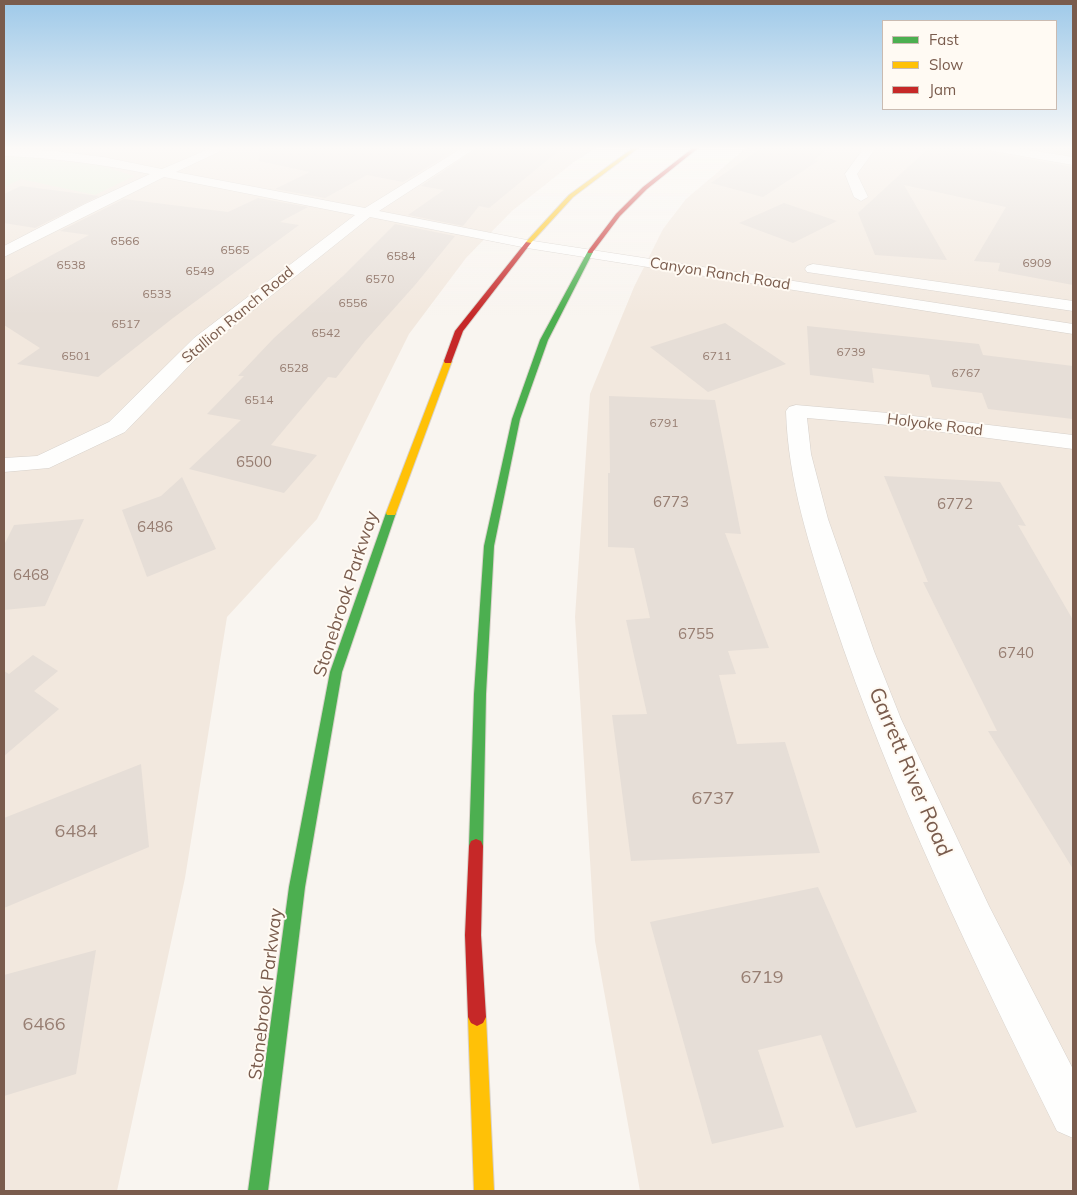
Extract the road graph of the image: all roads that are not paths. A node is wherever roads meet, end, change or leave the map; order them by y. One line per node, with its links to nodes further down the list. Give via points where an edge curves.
1 (97, 204): 14 (street)
2 (326, 204): 6 (street, Canyon Ranch Road)
3 (381, 204): 6 (street, Stallion Ranch Road)
4 (562, 204): 8 (main road, Stonebrook Parkway)
5 (629, 204): 11 (main road)
6 (368, 212): 7 (street, Canyon Ranch Road, via 444,215); 13 (street, Canyon Ranch Road); 21 (street, Stallion Ranch Road, via 201,342 117,427 41,463)
7 (500, 224)
8 (532, 228): 9 (street); 13 (main road, Stonebrook Parkway)
9 (557, 232)
10 (582, 236): 11 (street)
11 (599, 239): 12 (street); 15 (main road)
12 (619, 242)
13 (527, 244): 15 (street, Canyon Ranch Road); 23 (main road, Stonebrook Parkway, via 459,331 374,558 336,672 297,887)
14 (4, 252)
15 (589, 253): 18 (street, Canyon Ranch Road); 24 (main road, via 544,340 516,420 489,546 480,694 473,935)
16 (796, 267): 17 (street, Canyon Ranch Road)
17 (1073, 306)
18 (1073, 329)
19 (796, 411): 20 (street, Holyoke Road); 22 (street, Garrett River Road, via 796,431 816,518 841,602 870,678 943,851)
20 (1073, 442)
21 (4, 465)
22 (1073, 1115)
23 (258, 1191)
24 (484, 1191)

